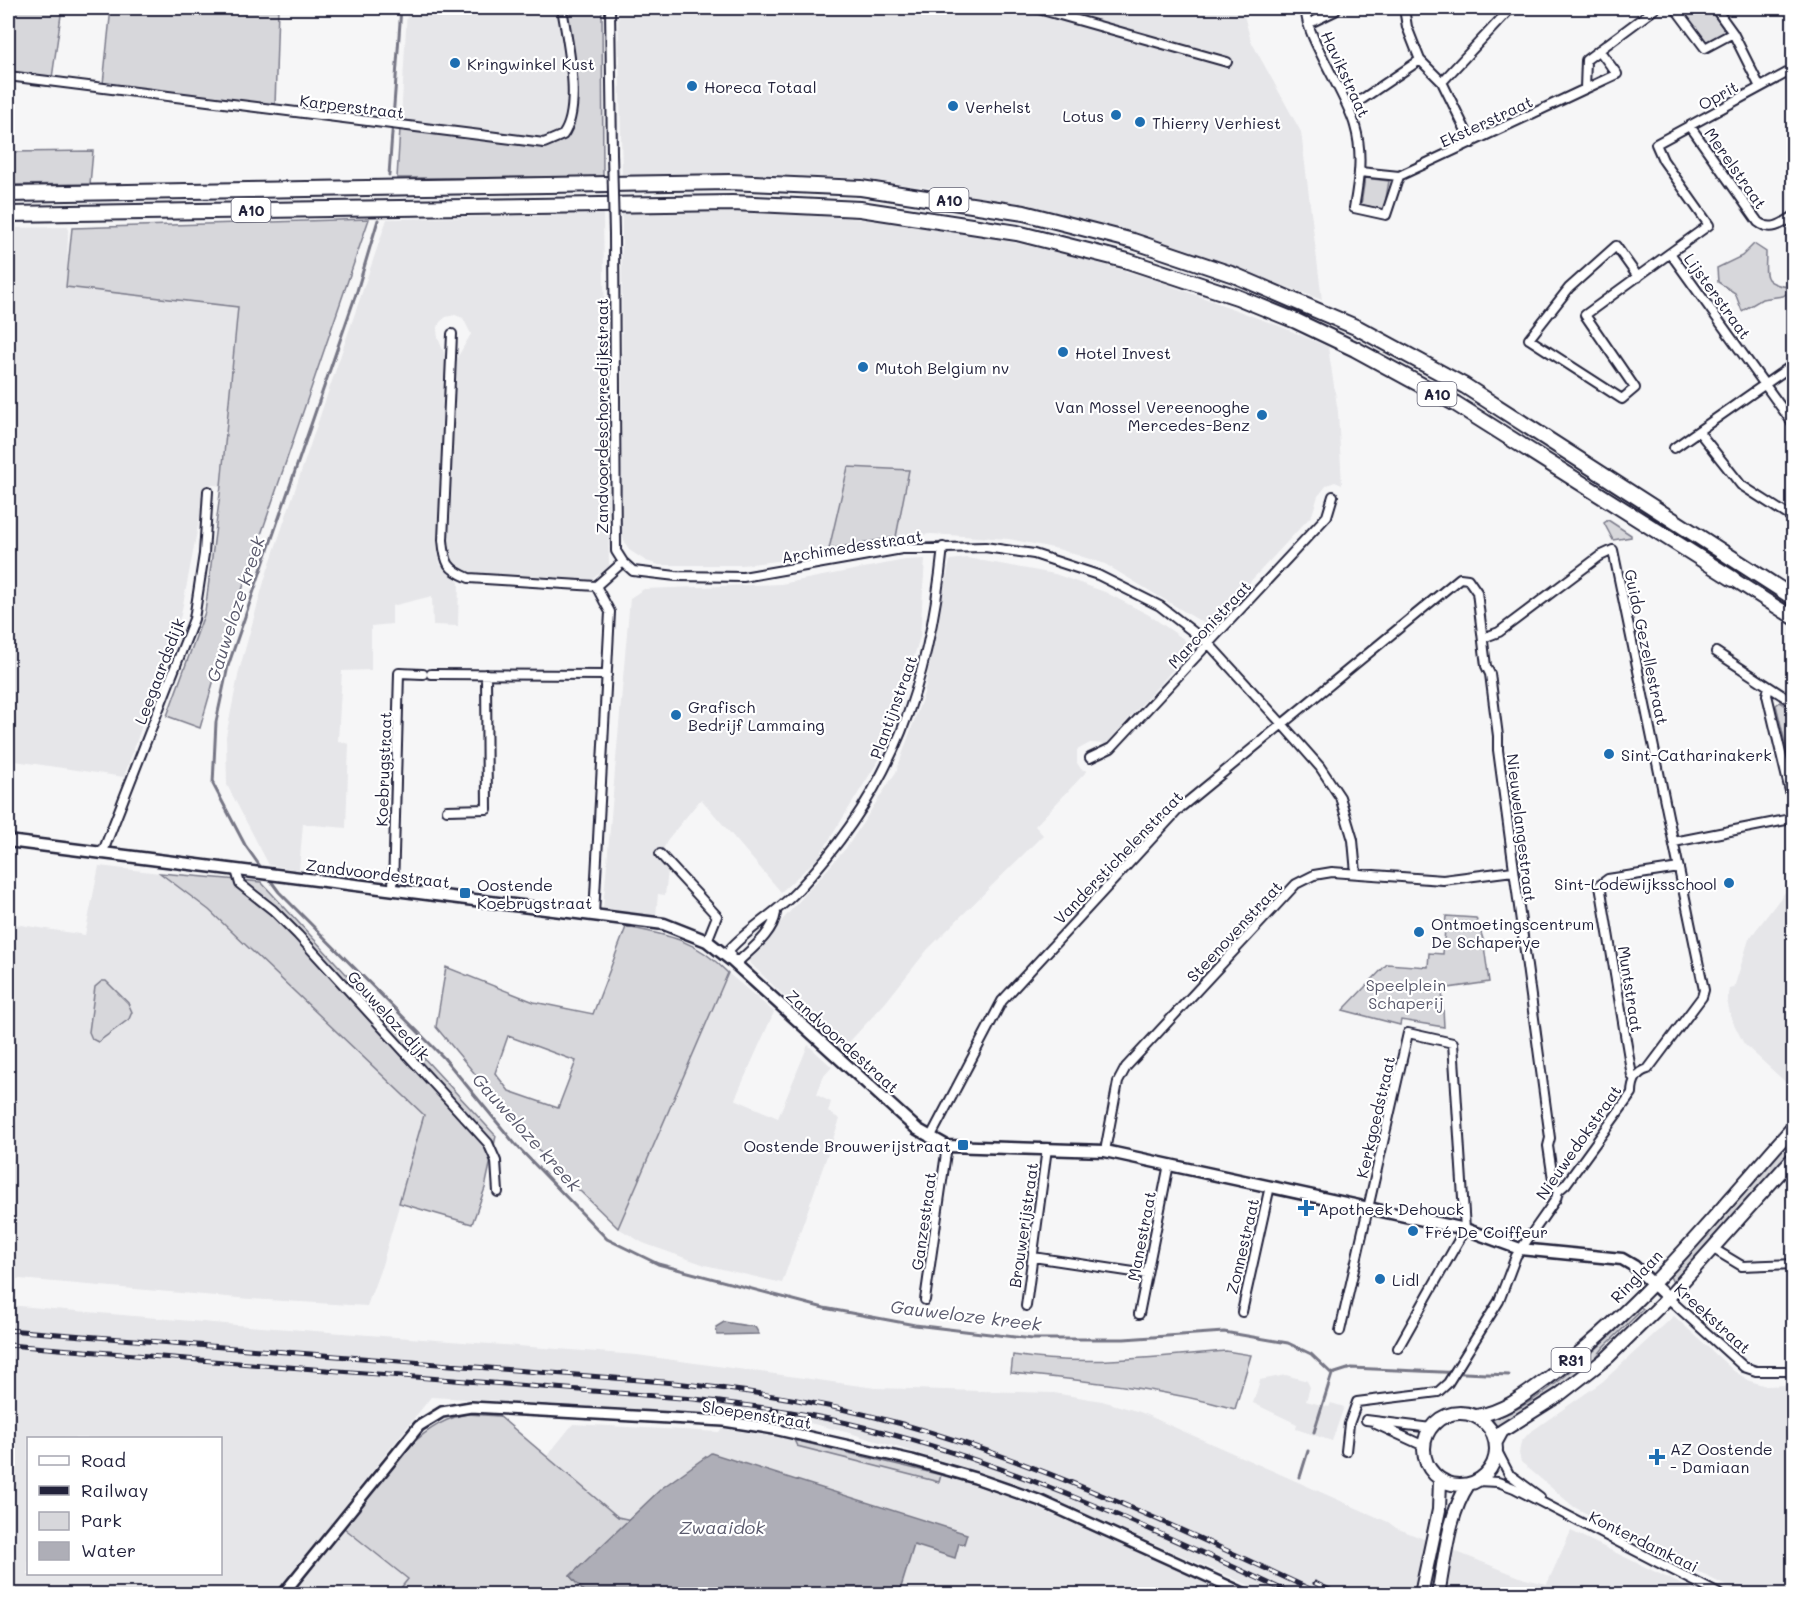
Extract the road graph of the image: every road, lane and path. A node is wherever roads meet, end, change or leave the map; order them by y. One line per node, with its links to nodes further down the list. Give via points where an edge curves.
1 (562, 8): 17 (street, Karperstraat, via 572,102 570,123 563,135 536,143)
2 (609, 8): 42 (street, Zandvoordeschorredijkstraat, bridge, via 615,522 616,550)
3 (1035, 8): 15 (street)
4 (1306, 8): 11 (street, Havikstraat)
5 (1337, 8): 11 (street, Havikstraat)
6 (1404, 8): 14 (street)
7 (1511, 8): 18 (street)
8 (1656, 8): 13 (street)
9 (1675, 8): 12 (street, via 1705,48)
10 (1715, 8): 12 (street)
11 (1308, 24): 21 (street, Havikstraat)
12 (1733, 33): 19 (street)
13 (1599, 50): 20 (street, via 1586,60); 20 (street, Eksterstraat, via 1617,74)
14 (1420, 60): 18 (street); 21 (street)
15 (1227, 63)
16 (1794, 69): 19 (street, Oprit)
17 (8, 76)
18 (1442, 82): 23 (street)
19 (1760, 87): 22 (street, Oprit)
20 (1585, 89): 23 (street, Eksterstraat)
21 (1349, 108): 25 (street, Havikstraat, via 1360,150)
22 (1690, 126): 24 (street, Oprit); 29 (street, Merelstraat, via 1758,222 1766,227 1775,226)
23 (1472, 143): 26 (street, Eksterstraat)
24 (1656, 144): 30 (street, Lijsterstraat, via 1709,225)
25 (1360, 172): 26 (street); 26 (street, via 1354,208 1386,215)
26 (1399, 176)
27 (8, 194): 46 (highway, A10, via 730,182 861,188 1024,213 1133,241 1234,275 1358,328 1466,386)
28 (8, 214): 44 (highway, A10, via 732,203 860,209 1017,233 1128,261 1237,297 1319,331 1456,404)
29 (1794, 216)
30 (1670, 253): 31 (street); 34 (street, Lijsterstraat)
31 (1638, 277): 31 (street, via 1616,246 1569,288 1528,339 1622,399 1635,388 1585,315)
32 (452, 334): 45 (street, via 445,561 455,573 469,578)
33 (1794, 364): 34 (street)
34 (1764, 385): 35 (street, Lijsterstraat); 36 (street)
35 (1794, 425)
36 (1699, 432): 37 (street); 40 (street, via 1740,485)
37 (1674, 448)
38 (208, 491): 62 (street, Leegaardsdijk, via 194,619)
39 (1333, 496): 49 (street, Marconistraat, via 1327,516)
40 (1794, 519)
41 (943, 547): 42 (street, Archimedesstraat, via 902,549 743,577 649,574 633,571); 49 (street, Archimedesstraat, via 985,547 1034,554 1098,575 1160,606); 69 (street, Plantijnstraat, via 924,668 892,757 846,834)
42 (623, 562): 45 (street)
43 (1468, 579): 48 (street, Nieuwelangestraat, via 1478,592); 55 (street, Vanderstichelenstraat, via 1460,578)
44 (1733, 579): 47 (main road, A10)
45 (596, 586): 52 (street, via 610,612)
46 (1794, 598)
47 (1794, 618)
48 (1483, 638): 61 (street, Guido Gezellestraat, via 1499,632 1613,550); 66 (street, Nieuwelangestraat)
49 (1209, 644): 55 (street, Archimedesstraat); 56 (street, Marconistraat, via 1111,748)
50 (1716, 652): 53 (street)
51 (486, 674): 52 (street, Koebrugstraat); 58 (street, via 487,809); 68 (street, Koebrugstraat, via 399,673)
52 (607, 675): 70 (street)
53 (1769, 687): 54 (street); 57 (street, via 1767,695)
54 (1794, 703)
55 (1282, 724): 67 (street, Archimedesstraat, via 1320,767 1340,797 1352,832); 76 (street, Vanderstichelenstraat, via 1180,808 1002,1001)
56 (1090, 758)
57 (1794, 808)
58 (447, 810)
59 (1794, 816): 61 (street)
60 (8, 841): 62 (main road, Zandvoordestraat)
61 (1674, 843): 64 (street, Guido Gezellestraat)
62 (102, 854): 65 (main road, Zandvoordestraat)
63 (660, 854): 71 (street, via 717,916)
64 (1680, 868): 73 (street, Guido Gezellestraat, via 1703,983); 74 (street, Muntstraat, via 1603,881 1600,885)
65 (241, 870): 68 (main road, Zandvoordestraat); 84 (street, Gouwelozedijk, via 240,884 273,909 298,935 488,1143 496,1161)
66 (1513, 872): 67 (street, Steenovenstraat, via 1443,880); 83 (street, Nieuwelangestraat, via 1548,1146)
67 (1356, 873): 79 (street, Steenovenstraat, via 1314,875 1296,884 1126,1066 1118,1082)
68 (393, 890): 70 (main road, Zandvoordestraat)
69 (776, 913): 72 (street, Plantijnstraat, via 774,924 754,947 740,960); 72 (street, Plantijnstraat, via 736,942 730,949)
70 (594, 915): 71 (main road, Zandvoordestraat, via 664,924)
71 (707, 941): 72 (main road, Zandvoordestraat)
72 (731, 960): 76 (main road, Zandvoordestraat)
73 (1702, 997): 74 (street, Nieuwedokstraat, via 1648,1069)
74 (1635, 1079): 83 (street, Nieuwedokstraat, via 1632,1093)
75 (1794, 1126): 92 (main road, Ringlaan / R31)
76 (930, 1138): 77 (main road, Zandvoordestraat)
77 (946, 1146): 78 (main road, Zandvoordestraat); 94 (street, Ganzestraat)
78 (1047, 1148): 79 (main road, Zandvoordestraat); 89 (street, Brouwerijstraat)
79 (1105, 1151): 81 (main road, Zandvoordestraat)
80 (1794, 1157): 87 (main road, R31)
81 (1169, 1164): 82 (main road, Zandvoordestraat); 91 (street, Manestraat)
82 (1270, 1186): 85 (main road, Zandvoordestraat); 96 (street, Zonnestraat)
83 (1558, 1191): 88 (street, Nieuwedokstraat)
84 (498, 1192)
85 (1368, 1207): 86 (main road, Zandvoordestraat); 86 (street, Kerkgoedstraat, via 1408,1033 1453,1043); 98 (street, Kerkgoedstraat)
86 (1465, 1229): 88 (main road, Zandvoordestraat); 99 (street)
87 (1712, 1248): 90 (street, via 1742,1266); 93 (main road, R31)
88 (1520, 1249): 92 (main road, Zandvoordestraat, via 1622,1259); 105 (street, Nieuwedokstraat, via 1499,1301 1449,1383 1438,1392 1357,1402)
89 (1033, 1257): 91 (street); 95 (street, Brouwerijstraat)
90 (1794, 1264)
91 (1147, 1274): 97 (street, Manestraat)
92 (1652, 1283): 93 (main road, Kreekstraat); 101 (main road, Ringlaan / R31, via 1598,1337 1528,1393 1505,1409)
93 (1668, 1298): 100 (street, Kreekstraat, via 1744,1368); 103 (main road, R31, via 1608,1357 1559,1395 1502,1431)
94 (926, 1300)
95 (1026, 1306)
96 (1242, 1312)
97 (1139, 1314)
98 (1340, 1331)
99 (1398, 1348)
100 (1794, 1371)
101 (1477, 1416): 102 (main road, R31, via 1452,1414); 103 (main road, via 1492,1432)
102 (1431, 1428): 104 (main road); 104 (street, via 1366,1420)
103 (1496, 1445): 107 (main road, R31, via 1491,1468); 108 (street, Konterdamkaai, via 1509,1474)
104 (1424, 1446): 106 (main road, via 1425,1460)
105 (1346, 1451)
106 (1440, 1480): 107 (main road, via 1458,1486); 111 (main road, via 1439,1510)
107 (1472, 1483): 108 (street, Konterdamkaai, via 1498,1482); 112 (main road, R31, via 1456,1507)
108 (1557, 1512): 113 (street, Konterdamkaai)
109 (283, 1594): 110 (street, Sloepenstraat, via 419,1426 441,1412 471,1407 724,1421 912,1460 1041,1501)
110 (1246, 1594)
111 (1420, 1594)
112 (1438, 1594)
113 (1719, 1594)

